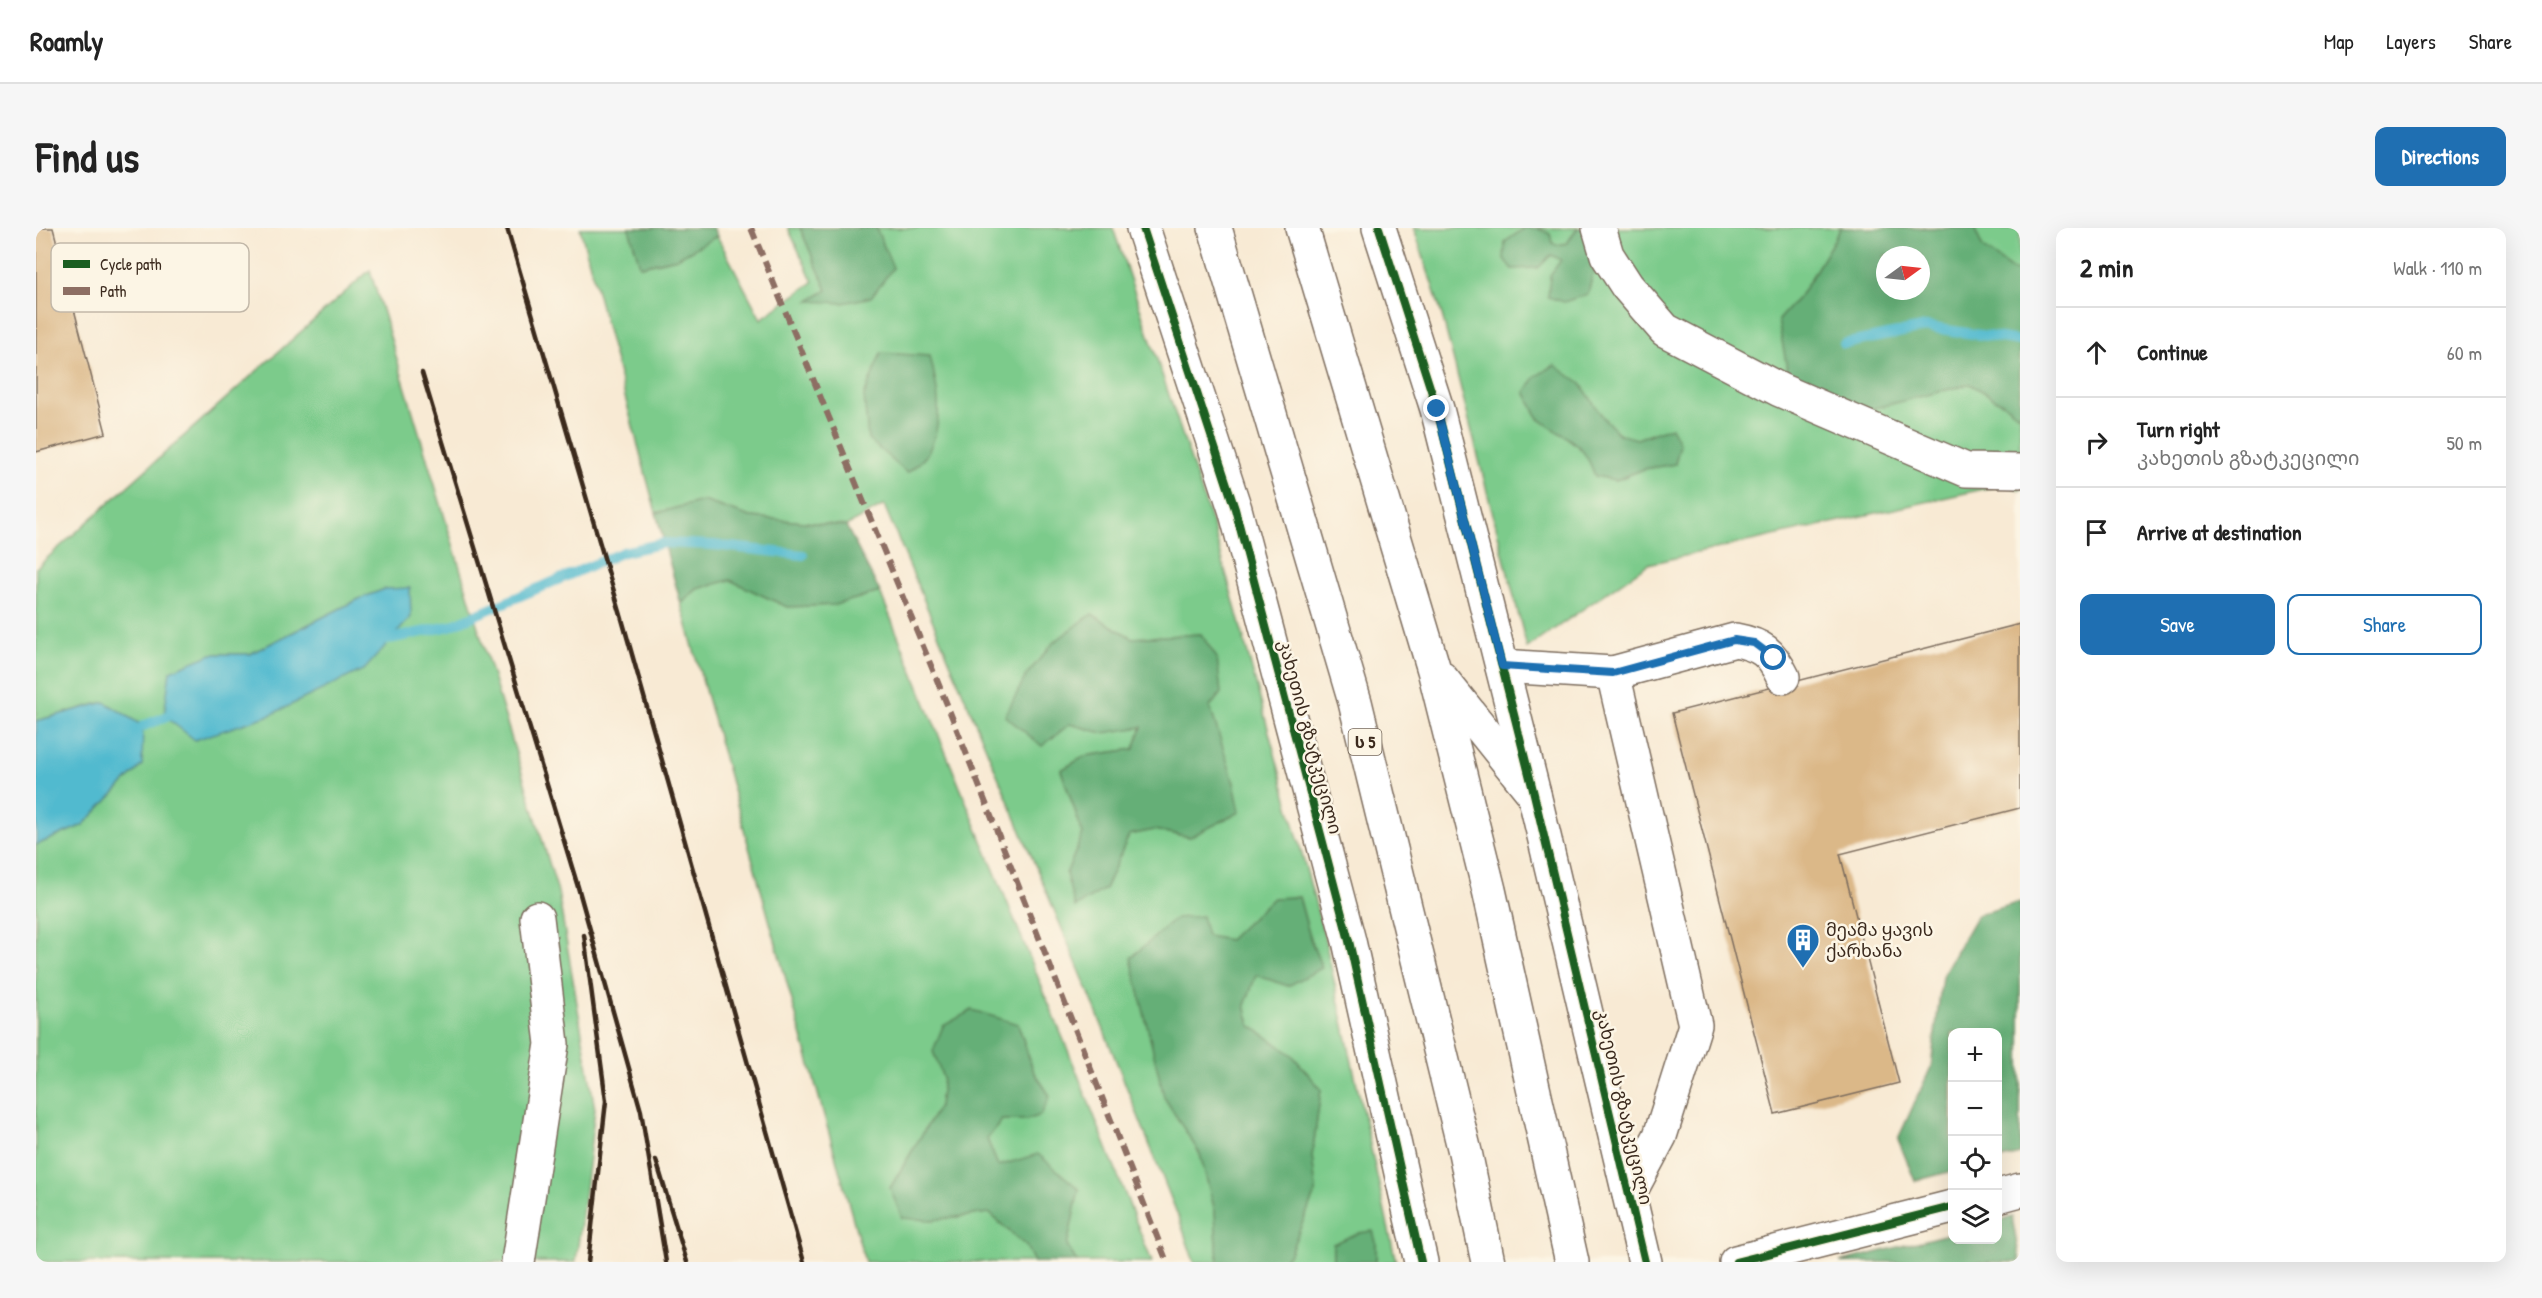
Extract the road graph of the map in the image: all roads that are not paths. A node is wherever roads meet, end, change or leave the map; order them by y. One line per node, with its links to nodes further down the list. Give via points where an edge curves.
1 (1143, 228): 18 (main road, კახეთის გზატკეცილი, via 1234,509 1349,941)
2 (1215, 228): 19 (main road, ს 5, via 1355,702 1465,1152)
3 (1302, 228): 8 (main road)
4 (1379, 228): 7 (main road, კახეთის გზატკეცილი, via 1437,409)
5 (1599, 228): 6 (main road, via 1607,255 1627,286 1665,330 1780,390 1966,470)
6 (2020, 471)
7 (1502, 666): 9 (main road); 11 (main road, კახეთის გზატკეცილი)
8 (1434, 670): 11 (main road); 20 (main road, via 1489,890)
9 (1613, 673): 10 (main road, via 1734,640 1754,643 1774,658); 14 (main road, via 1695,1025 1660,1136)
10 (1783, 677)
11 (1534, 794): 14 (main road, კახეთის გზატკეცილი)
12 (537, 918): 17 (main road, via 552,1044)
13 (2020, 1190): 15 (main road)
14 (1629, 1194): 21 (main road, კახეთის გზატკეცილი)
15 (2002, 1195)
16 (1948, 1208): 22 (main road)
17 (518, 1262)
18 (1421, 1262)
19 (1488, 1262)
20 (1572, 1262)
21 (1645, 1262)
22 (1736, 1262)

